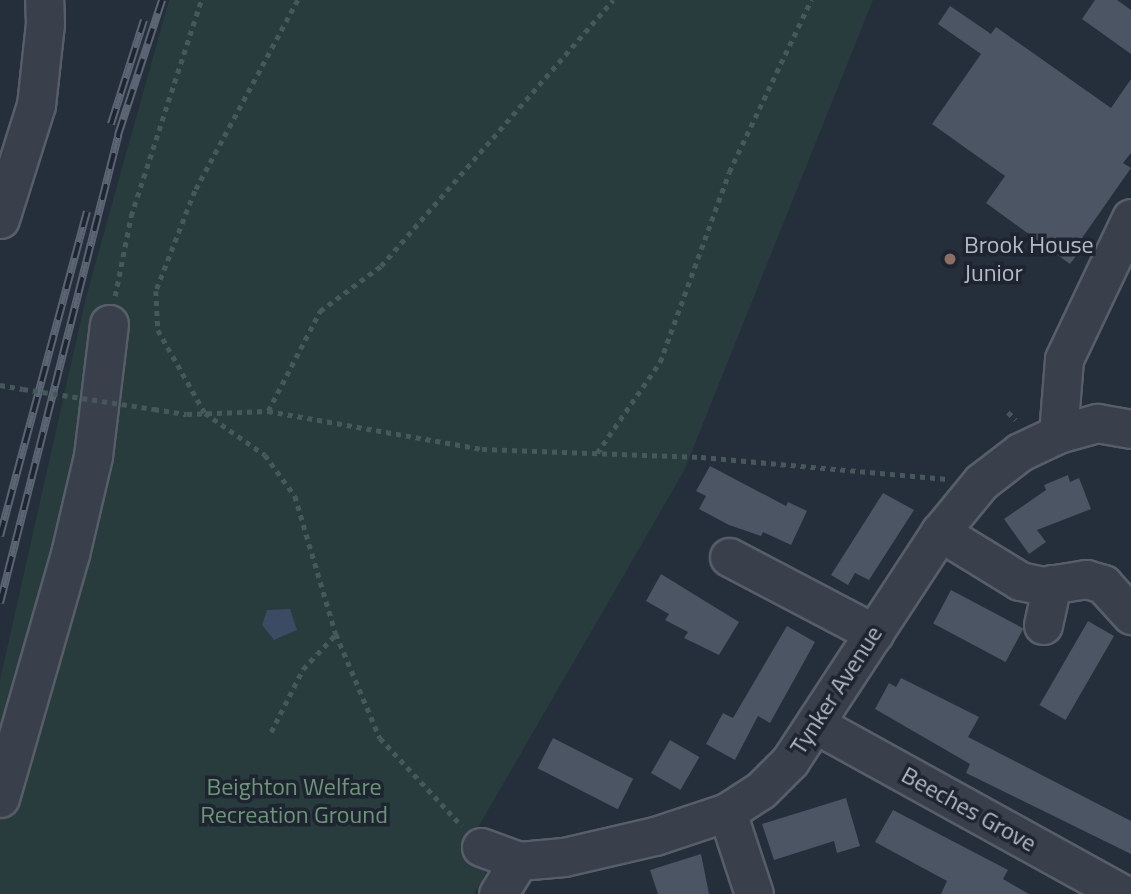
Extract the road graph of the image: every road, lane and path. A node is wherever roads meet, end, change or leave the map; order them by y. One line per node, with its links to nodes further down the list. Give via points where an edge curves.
1 (44, 0): 7 (street, via 46,24 36,105)
2 (201, 0): 8 (path, via 131,216)
3 (298, 0): 11 (path, via 194,191 156,290 158,330)
4 (613, 0): 10 (path, via 382,265 320,311)
5 (811, 0): 14 (path, via 729,172 660,362)
6 (1131, 218): 13 (street, via 1064,359)
7 (0, 219)
8 (109, 324): 25 (street, via 87,480)
9 (0, 385): 11 (path, bridge)
10 (268, 411): 11 (path); 14 (path, via 482,449)
11 (205, 413): 22 (path, via 265,455 295,496)
12 (1131, 429): 13 (street, Tynker Avenue, via 1097,423)
13 (1058, 434): 15 (street, Tynker Avenue, via 1020,452)
14 (596, 453): 15 (path, via 701,457)
15 (981, 482): 16 (street, Tynker Avenue)
16 (940, 532): 18 (street, via 1020,581); 21 (street, Tynker Avenue)
17 (729, 557): 21 (street)
18 (1052, 584): 19 (street, via 1086,579 1103,584); 20 (street)
19 (1131, 615)
20 (1043, 625)
21 (874, 633): 23 (street, Tynker Avenue)
22 (336, 634): 24 (path, via 303,669); 27 (path, via 380,738)
23 (815, 724): 26 (street, Tynker Avenue, via 790,761 761,790); 31 (street, Beeches Grove)
24 (271, 732)
25 (0, 798)
26 (727, 812): 28 (street, Tynker Avenue, via 655,836 564,857); 30 (street)
27 (481, 847): 28 (street, Tynker Avenue)
28 (519, 860): 29 (street)
29 (498, 894)
30 (754, 894)
31 (1124, 894)

